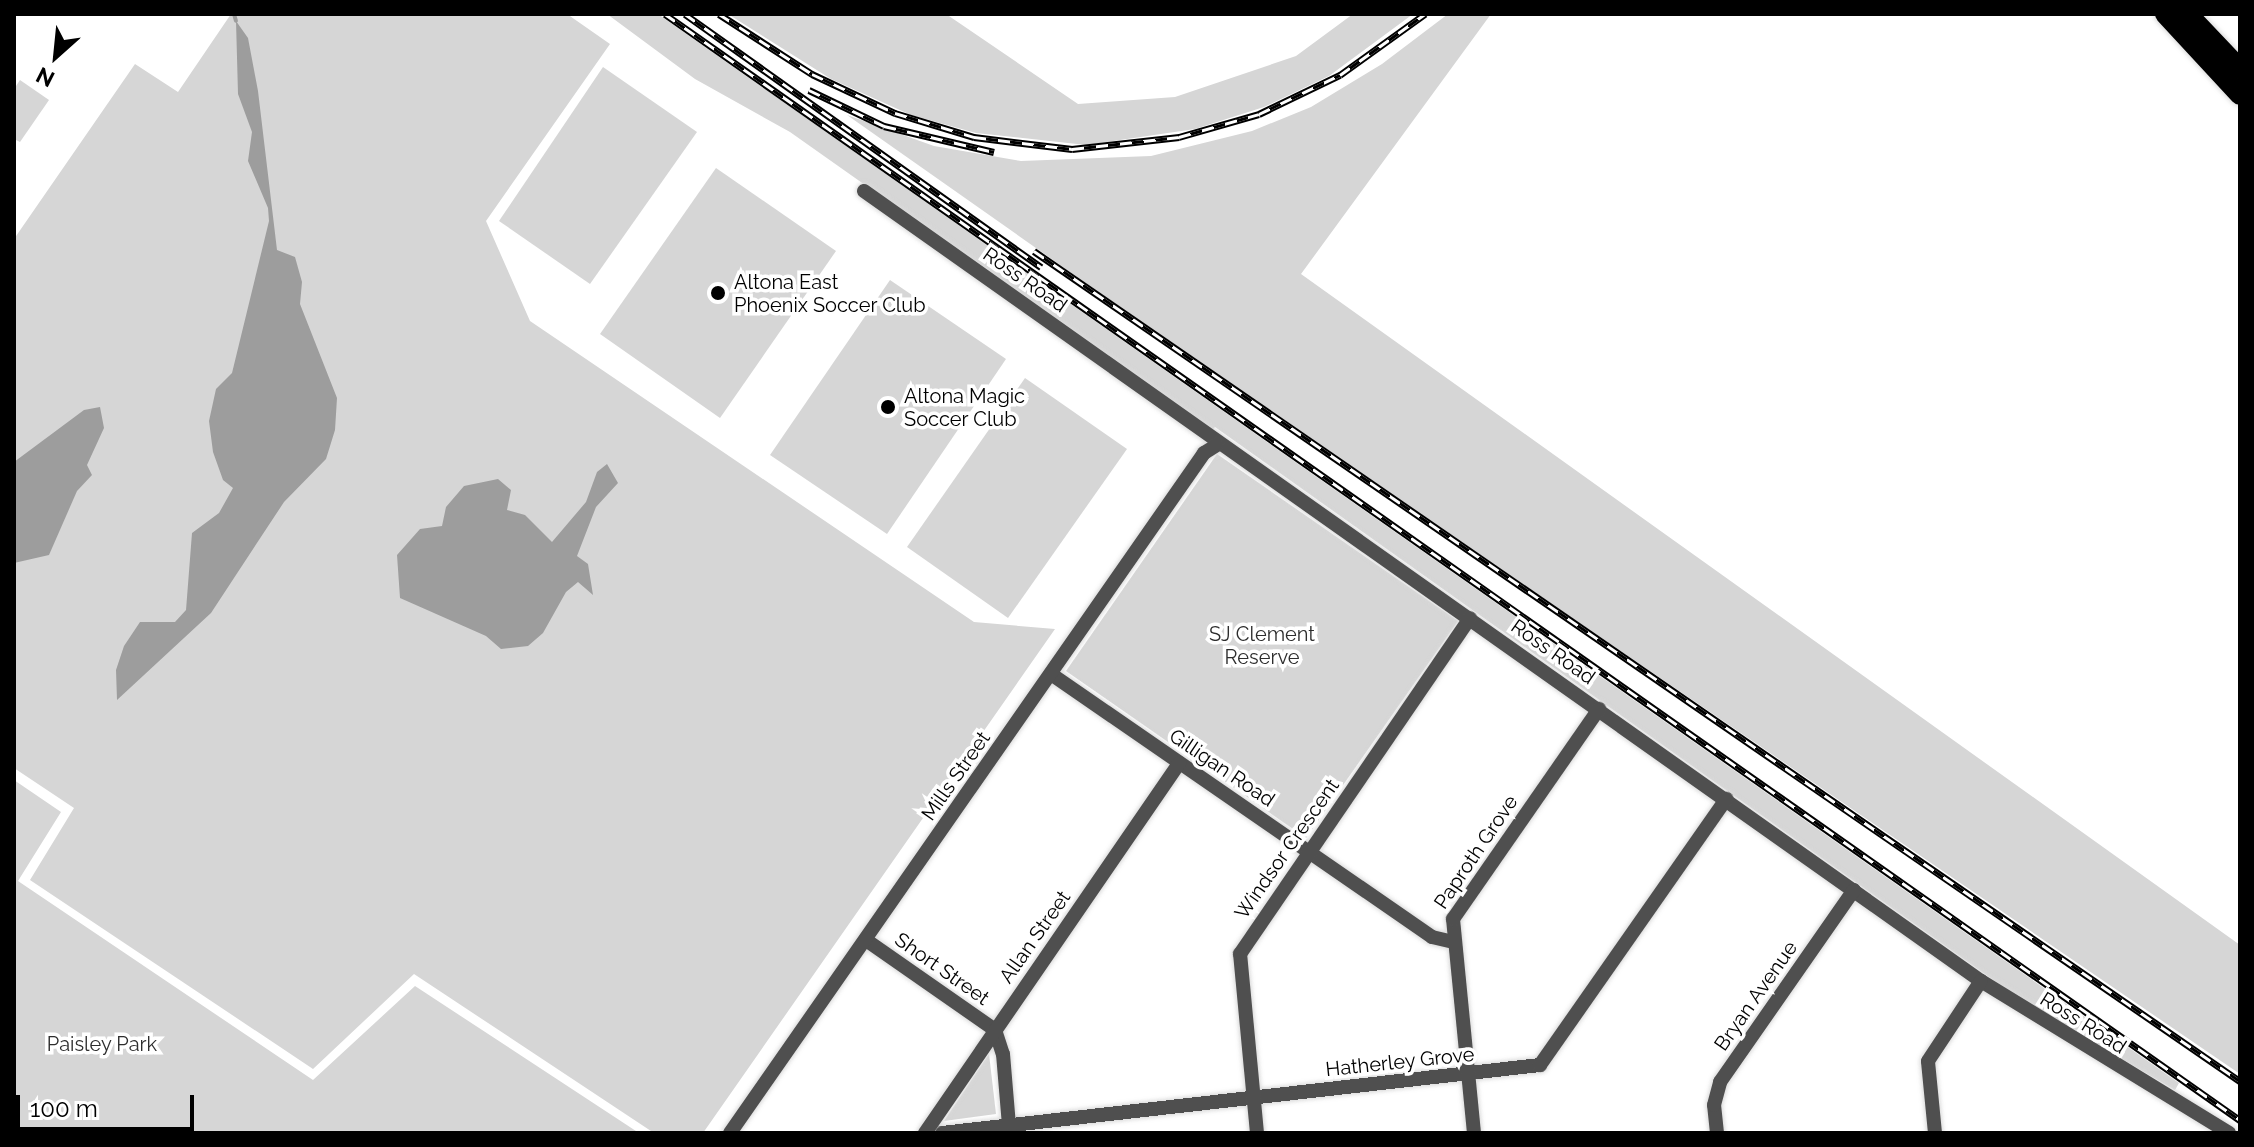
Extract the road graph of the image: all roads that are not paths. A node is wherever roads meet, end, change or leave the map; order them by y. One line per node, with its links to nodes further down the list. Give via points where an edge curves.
1 (2165, 14): 4 (main road)
2 (2188, 14): 3 (main road)
3 (2240, 69)
4 (2240, 95)
5 (864, 191): 6 (street, Ross Road)
6 (1217, 445): 7 (street, Ross Road, via 1232,449); 8 (street, Mills Street, via 1204,453)
7 (1470, 618): 9 (street, Ross Road); 12 (street, Windsor Crescent)
8 (1051, 674): 10 (street, Gilligan Road); 14 (street, Mills Street)
9 (1599, 709): 11 (street, Ross Road); 15 (street, Paproth Grove, via 1458,910 1451,927)
10 (1179, 763): 12 (street, Gilligan Road); 17 (street, Allan Street)
11 (1726, 799): 13 (street, Ross Road); 18 (street, Hatherley Grove, via 1546,1060 1530,1068)
12 (1309, 852): 15 (street, Gilligan Road, via 1432,937); 19 (street, Windsor Crescent, via 1238,960)
13 (1854, 890): 16 (street, Ross Road); 28 (street, Bryan Avenue, via 1720,1082 1714,1105)
14 (866, 940): 17 (street, Short Street); 23 (street, Mills Street)
15 (1453, 942): 18 (street, Paproth Grove)
16 (1981, 981): 20 (street, Ross Road); 29 (street, via 1928,1061)
17 (995, 1030): 21 (street, Short Street, via 1003,1054); 24 (street, Allan Street)
18 (1467, 1075): 19 (street, Hatherley Grove); 27 (street, Paproth Grove)
19 (1253, 1099): 21 (street, Hatherley Grove); 26 (street, Windsor Crescent)
20 (2202, 1118): 22 (street, Ross Road); 30 (street)
21 (1009, 1125): 25 (street, Hatherley Grove)
22 (2219, 1131)
23 (730, 1133)
24 (925, 1133)
25 (942, 1133)
26 (1257, 1133)
27 (1474, 1133)
28 (1717, 1133)
29 (1935, 1133)
30 (2196, 1133)

